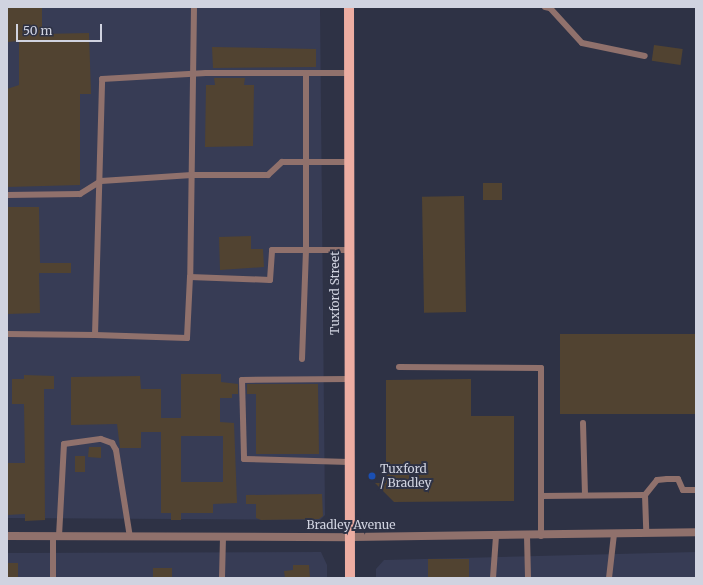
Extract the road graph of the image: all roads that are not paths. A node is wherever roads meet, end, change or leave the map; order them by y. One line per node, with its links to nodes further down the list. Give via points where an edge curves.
1 (194, 7): 7 (lane)
2 (349, 7): 6 (main road, Tuxford Street)
3 (545, 7): 4 (lane, via 550,8 582,43)
4 (645, 56)
5 (306, 73): 6 (lane); 7 (lane); 8 (lane)
6 (348, 73): 9 (main road, Tuxford Street)
7 (194, 74): 10 (lane); 11 (lane, via 102,79)
8 (307, 162): 9 (lane); 10 (lane, via 282,162 268,175); 13 (lane)
9 (348, 162): 14 (main road, Tuxford Street)
10 (192, 175): 11 (lane); 15 (lane)
11 (101, 181): 12 (lane, via 80,194); 17 (lane)
12 (7, 195)
13 (306, 250): 14 (lane); 15 (lane, via 272,250 270,280); 18 (lane)
14 (348, 250): 20 (main road, Tuxford Street)
15 (190, 277): 17 (lane, via 187,338)
16 (7, 334): 17 (lane)
17 (95, 335)
18 (302, 359)
19 (399, 367): 26 (lane, via 541,368)
20 (348, 379): 22 (main road, Tuxford Street); 22 (lane, via 242,380 244,459)
21 (583, 423): 25 (lane)
22 (349, 462): 37 (main road, Tuxford Street)
23 (696, 490): 24 (lane, via 683,490 678,479 657,480)
24 (645, 494): 25 (lane); 28 (lane)
25 (586, 495): 26 (lane)
26 (541, 496): 34 (lane)
27 (696, 532): 28 (street, Bradley Avenue)
28 (646, 533): 29 (street, Bradley Avenue)
29 (614, 534): 34 (street, Bradley Avenue); 43 (lane)
30 (7, 536): 31 (street, Bradley Avenue)
31 (56, 536): 35 (street, Bradley Avenue); 35 (lane, via 64,444 69,441 102,439 112,443 116,450); 38 (lane)
32 (496, 536): 33 (street, Bradley Avenue); 37 (street, Bradley Avenue); 41 (lane)
33 (527, 536): 34 (street, Bradley Avenue); 42 (lane)
34 (541, 536)
35 (130, 537): 36 (street, Bradley Avenue)
36 (223, 537): 37 (street, Bradley Avenue); 39 (lane)
37 (352, 537): 40 (main road, Tuxford Street)
38 (53, 578)
39 (222, 578)
40 (350, 578)
41 (493, 578)
42 (528, 578)
43 (609, 578)

